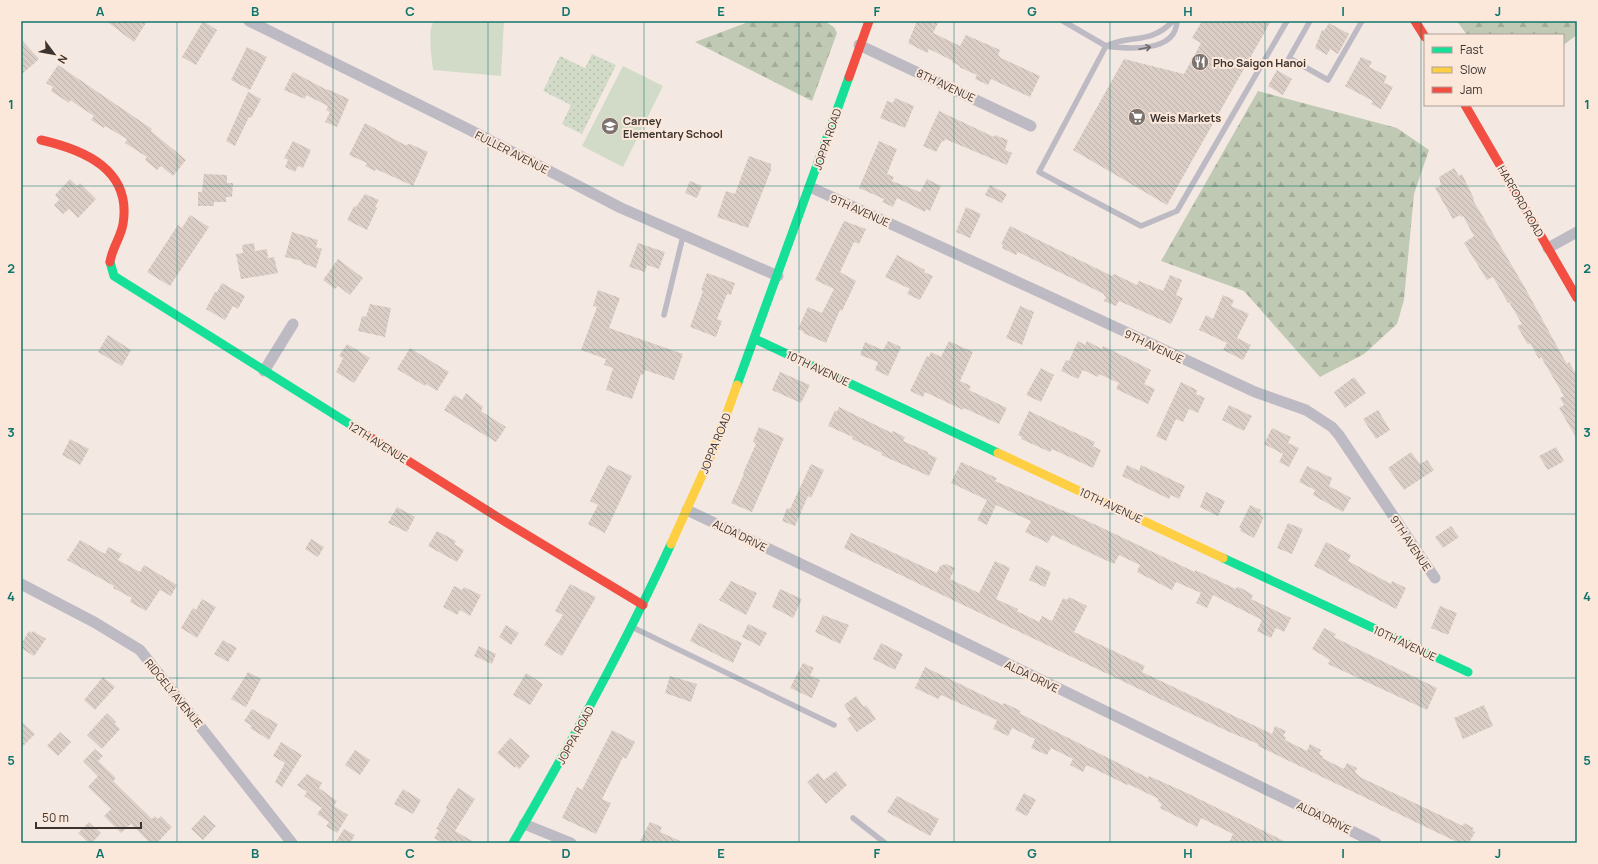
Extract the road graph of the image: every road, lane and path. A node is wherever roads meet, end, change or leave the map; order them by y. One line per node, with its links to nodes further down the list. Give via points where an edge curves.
1 (249, 21): 18 (street, FULLER AVENUE, via 621,208)
2 (1063, 21): 12 (lane)
3 (1173, 21): 12 (lane, via 1159,33 1148,38)
4 (1177, 21): 12 (lane, one-way to 4, via 1141,49 1157,45 1172,36 1177,28)
5 (1287, 21): 12 (lane, via 1177,211 1141,226 1039,172)
6 (1310, 21): 7 (lane, via 1289,58 1328,80)
7 (1362, 21)
8 (1415, 21): 10 (street)
9 (866, 22): 11 (street, JOPPA ROAD)
10 (1424, 35)
11 (859, 45): 14 (street, 8TH AVENUE); 16 (street, JOPPA ROAD)
12 (1106, 46)
13 (1466, 106): 19 (street, HARFORD ROAD)
14 (1031, 126)
15 (40, 140): 25 (street, 12TH AVENUE, via 55,142 86,153 104,165 117,181 123,195 125,211 119,237 110,257 109,264 114,276)
16 (810, 188): 20 (street, JOPPA ROAD); 27 (street, 9TH AVENUE, via 1247,389 1306,410 1323,420 1339,435)
17 (1577, 232): 19 (street)
18 (683, 236): 20 (street, FULLER AVENUE); 22 (lane)
19 (1548, 248): 21 (street, HARFORD ROAD)
20 (778, 276): 24 (street, JOPPA ROAD)
21 (1577, 298)
22 (664, 315)
23 (293, 324): 25 (street)
24 (755, 339): 26 (street, JOPPA ROAD, via 714,449); 31 (street, 10TH AVENUE)
25 (264, 371): 29 (street, 12TH AVENUE)
26 (687, 510): 29 (street, JOPPA ROAD); 39 (street, ALDA DRIVE, via 907,614)
27 (1436, 578)
28 (21, 584): 35 (street, RIDGELY AVENUE, via 94,622 140,650)
29 (643, 605): 30 (street, JOPPA ROAD)
30 (632, 628): 32 (lane); 34 (street, JOPPA ROAD, via 565,754)
31 (1468, 672)
32 (834, 726)
33 (853, 818): 38 (lane)
34 (524, 824): 36 (street, JOPPA ROAD); 37 (street)
35 (292, 843)
36 (513, 843)
37 (571, 843)
38 (885, 843)
39 (1376, 843)

